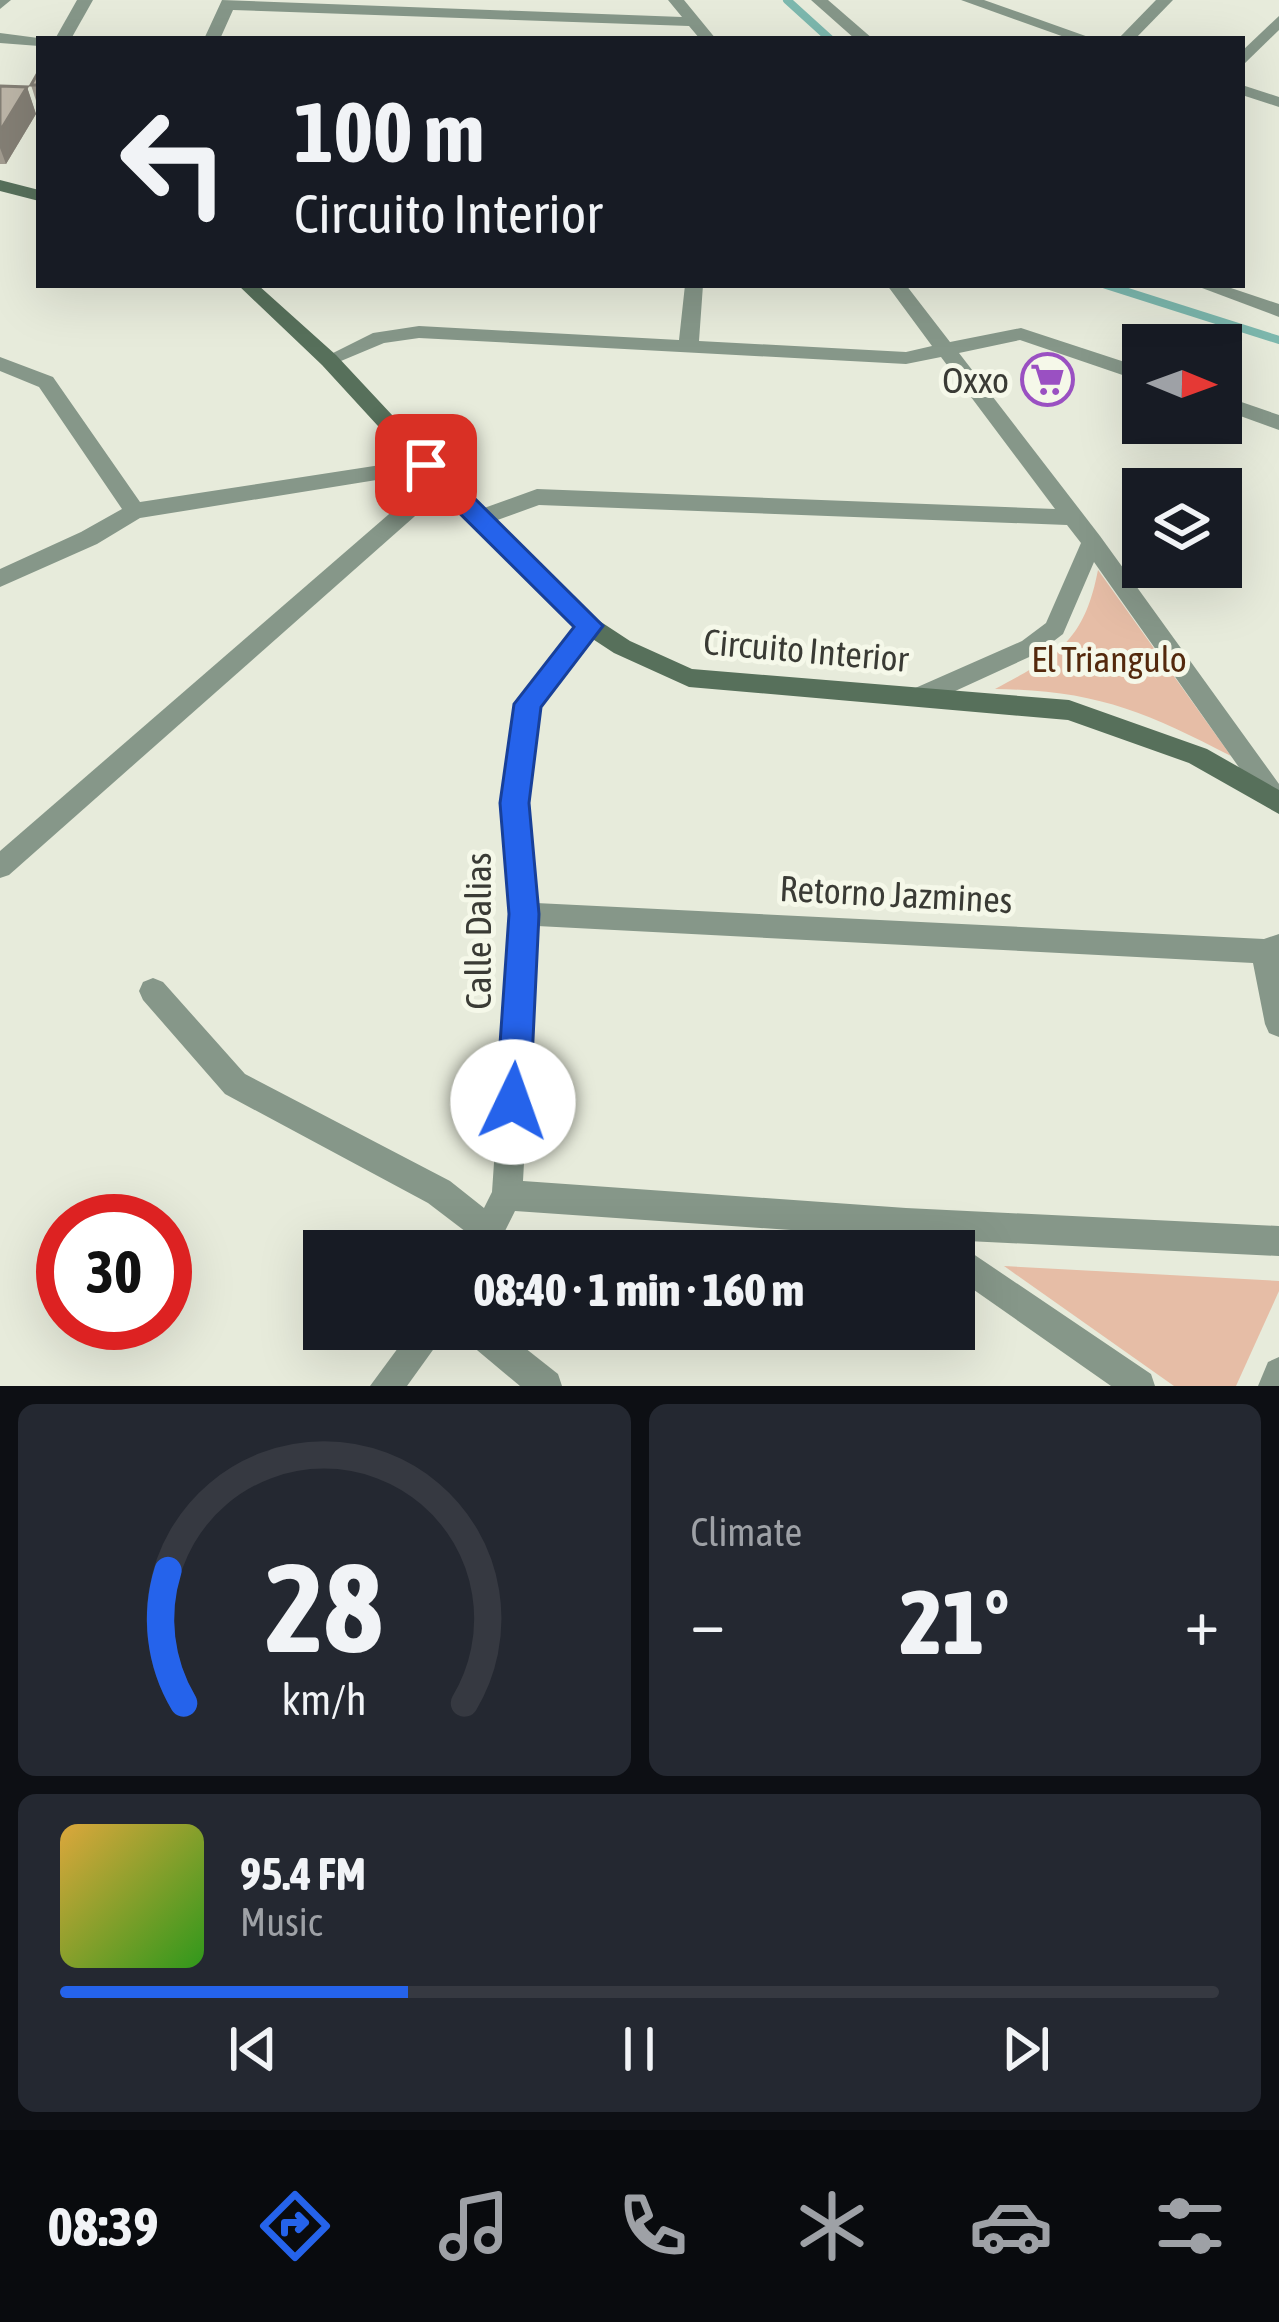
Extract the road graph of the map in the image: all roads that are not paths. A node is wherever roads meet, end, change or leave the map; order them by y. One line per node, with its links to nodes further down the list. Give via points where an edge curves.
1 (85, 0): 9 (street)
2 (676, 0): 8 (street)
3 (819, 0): 12 (street)
4 (969, 0): 13 (street)
5 (1165, 0): 14 (street)
6 (229, 3): 8 (street); 10 (street)
7 (1279, 21): 17 (street)
8 (696, 22): 11 (street)
9 (65, 36)
10 (213, 36)
11 (706, 36)
12 (861, 36)
13 (1077, 36)
14 (1129, 36)
15 (0, 38): 16 (street)
16 (36, 41)
17 (1245, 58)
18 (1245, 91): 19 (street)
19 (1279, 102)
20 (0, 185): 21 (main road)
21 (36, 195)
22 (250, 288): 29 (main road, Circuito Interior)
23 (694, 288): 27 (street)
24 (898, 288): 28 (street, Circuito Interior)
25 (1212, 288): 26 (street)
26 (1279, 311)
27 (688, 348): 28 (street, via 907,358); 29 (street, via 419,332 380,337)
28 (948, 349): 31 (street, via 1021,334); 36 (street, Circuito Interior)
29 (329, 360): 34 (main road, Circuito Interior)
30 (0, 363): 35 (street, via 46,382)
31 (1122, 368)
32 (1242, 410): 33 (street)
33 (1279, 423)
34 (434, 473): 35 (street); 37 (main road, Circuito Interior); 43 (street)
35 (135, 511): 39 (street)
36 (1070, 517): 37 (street, via 537,497); 38 (street, Circuito Interior)
37 (481, 518): 40 (main road, Circuito Interior)
38 (1091, 542): 41 (street, via 1055,628); 42 (street, Circuito Interior)
39 (1, 576)
40 (590, 626): 41 (main road, Circuito Interior, via 689,678); 44 (street, Calle Dalias, via 527,704 514,803)
41 (921, 696): 42 (main road, Circuito Interior, via 1070,710 1198,756)
42 (1277, 802)
43 (0, 867)
44 (524, 914): 45 (street, Retorno Jazmines); 48 (street, Calle Dalias)
45 (1271, 948): 47 (street, Retorno Jazmines)
46 (152, 992): 50 (street, via 235,1084 439,1192)
47 (1279, 1024)
48 (507, 1196): 49 (street); 51 (street, Calle Dalias)
49 (906, 1223): 52 (street); 53 (street)
50 (474, 1230)
51 (490, 1230)
52 (916, 1230)
53 (1279, 1241)
54 (975, 1271): 60 (street)
55 (415, 1350): 58 (street)
56 (502, 1350): 59 (street)
57 (1279, 1373): 61 (street)
58 (386, 1386)
59 (546, 1386)
60 (1139, 1386)
61 (1274, 1386)

